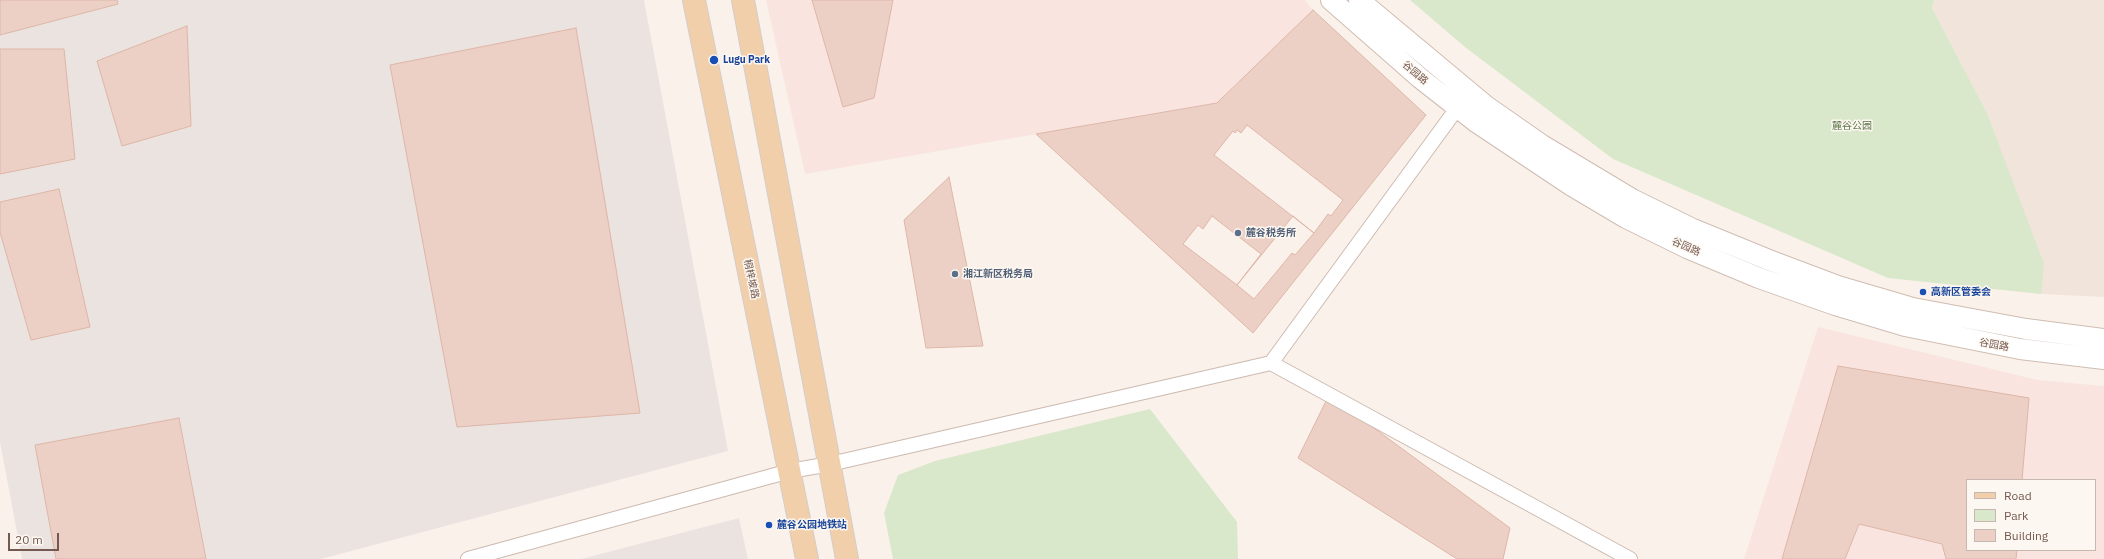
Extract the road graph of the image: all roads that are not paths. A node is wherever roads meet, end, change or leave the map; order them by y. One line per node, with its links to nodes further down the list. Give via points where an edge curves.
1 (694, 0): 10 (main road, 桐梓坡路)
2 (743, 0): 9 (main road)
3 (1331, 0): 5 (main road, 谷园路)
4 (1359, 0): 6 (main road, 谷园路, via 1486,106 1542,145 1632,199 1693,229 1838,286 1913,308 2026,329)
5 (1458, 108): 7 (main road, 谷园路, via 1530,160 1626,218 1687,248 1759,278 1905,326 2020,350); 8 (street)
6 (2104, 339)
7 (2104, 359)
8 (1271, 363): 9 (street); 14 (street)
9 (830, 464): 10 (street); 13 (main road)
10 (790, 471): 11 (street); 12 (main road, 桐梓坡路)
11 (468, 559)
12 (807, 559)
13 (846, 559)
14 (1630, 559)

